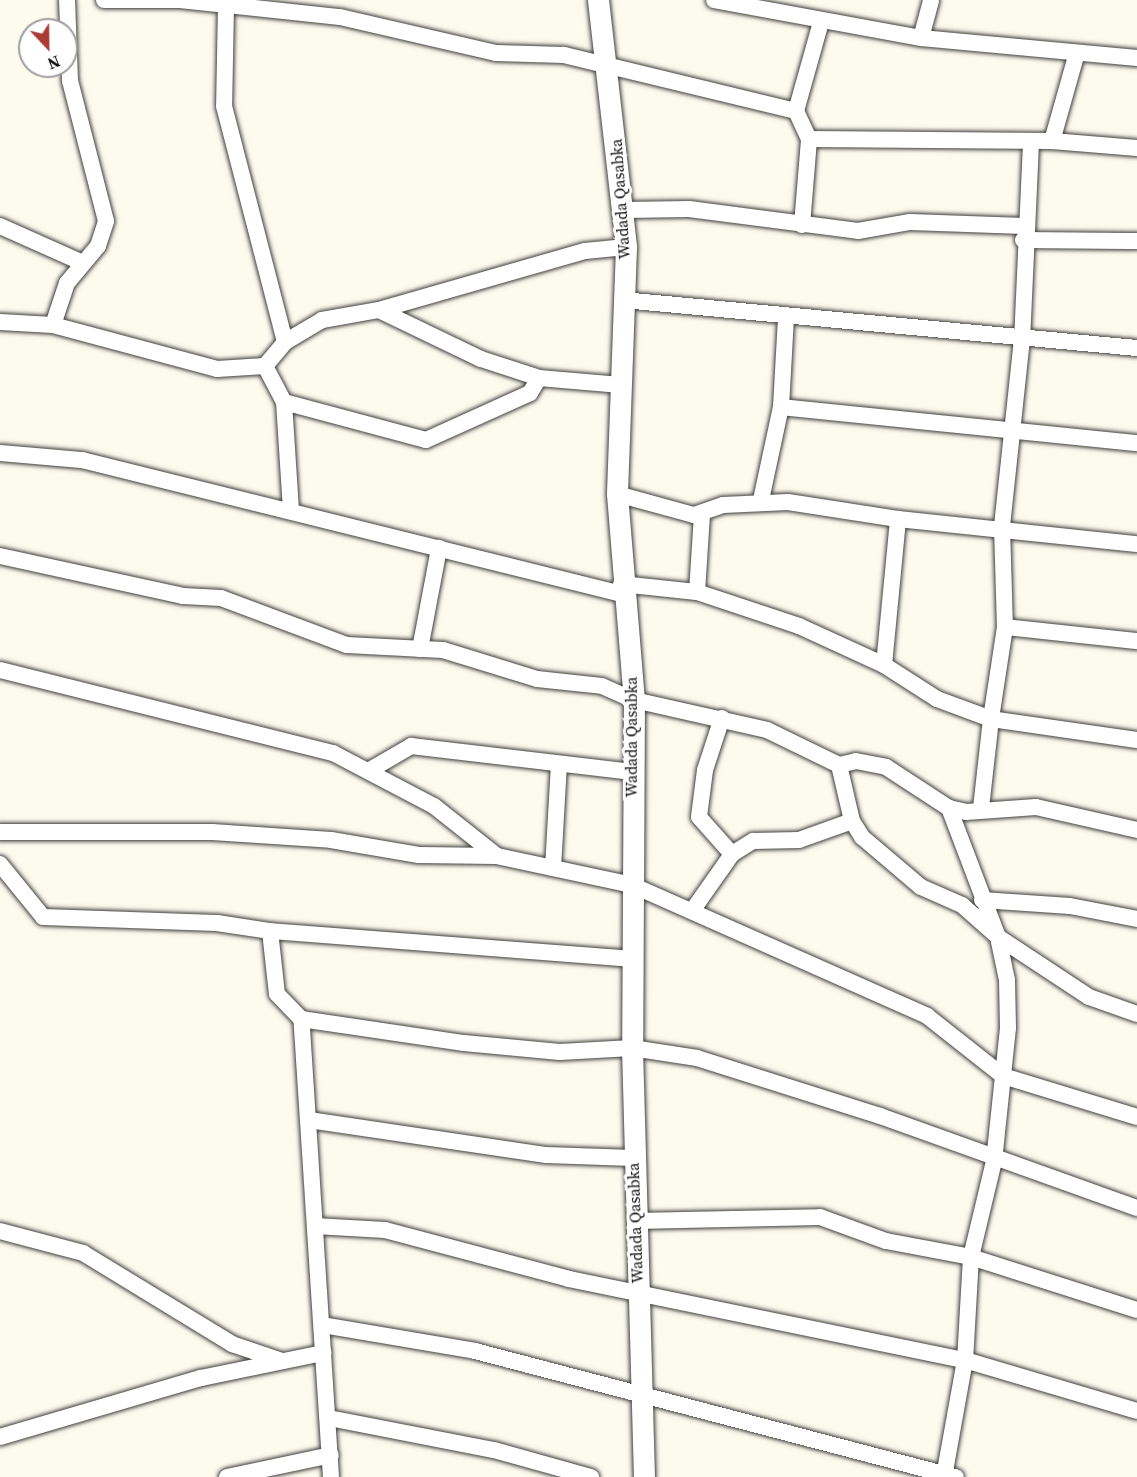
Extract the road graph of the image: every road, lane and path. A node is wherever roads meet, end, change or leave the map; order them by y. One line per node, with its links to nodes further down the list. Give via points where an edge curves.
1 (67, 0): 23 (street, via 70,81 106,221 98,246)
2 (104, 0): 6 (street)
3 (598, 0): 11 (street, Wadada Qasabka)
4 (714, 0): 7 (street)
5 (931, 0): 8 (street)
6 (226, 6): 11 (street, via 340,17 496,53 564,55); 30 (street, via 224,106)
7 (821, 22): 8 (street); 12 (street)
8 (921, 38): 9 (street)
9 (1076, 56): 10 (street); 14 (street)
10 (1137, 58)
11 (609, 68): 12 (street); 17 (street, Wadada Qasabka)
12 (796, 111): 13 (street)
13 (809, 140): 15 (street); 18 (street)
14 (1052, 141): 15 (street); 16 (street)
15 (1031, 143): 20 (street)
16 (1137, 148)
17 (624, 210): 18 (street, via 689,209); 22 (street, Wadada Qasabka)
18 (802, 225): 20 (street, via 858,231 910,222)
19 (0, 226): 23 (street)
20 (1023, 233): 21 (street); 29 (street)
21 (1137, 241)
22 (626, 247): 24 (street, Wadada Qasabka); 25 (street, via 585,251)
23 (81, 262): 28 (street, via 67,283)
24 (623, 300): 26 (street); 34 (street, Wadada Qasabka)
25 (379, 310): 30 (street, via 322,320); 33 (street, via 481,359)
26 (786, 317): 29 (street); 36 (street)
27 (0, 322): 28 (street)
28 (53, 324): 32 (street, via 217,369)
29 (1022, 339): 31 (street); 37 (street)
30 (285, 342): 32 (street)
31 (1137, 348)
32 (266, 366): 35 (street)
33 (539, 378): 34 (street); 35 (street, via 530,393 426,440)
34 (621, 385): 40 (street, Wadada Qasabka)
35 (284, 402): 42 (street)
36 (781, 407): 37 (street); 41 (street)
37 (1009, 429): 38 (street); 45 (street)
38 (1137, 443)
39 (0, 453): 42 (street, via 82,459)
40 (617, 495): 43 (street); 49 (street, Wadada Qasabka)
41 (761, 500): 43 (street, via 723,505); 44 (street)
42 (291, 510): 47 (street)
43 (702, 515): 50 (street)
44 (898, 519): 45 (street); 54 (street)
45 (1002, 527): 46 (street); 51 (street)
46 (1137, 544)
47 (439, 548): 49 (street); 53 (street)
48 (0, 556): 53 (street, via 183,596 221,598 347,645)
49 (621, 589): 50 (street); 56 (street, Wadada Qasabka)
50 (697, 592): 54 (street, via 799,626)
51 (1005, 627): 52 (street); 58 (street)
52 (1137, 641)
53 (420, 649): 56 (street, via 456,653 537,679 602,686)
54 (885, 665): 58 (street, via 937,699)
55 (0, 670): 62 (street, via 104,700 333,753)
56 (634, 700): 57 (street); 63 (street, Wadada Qasabka)
57 (722, 718): 61 (street, via 800,743); 69 (street, via 705,770 699,817)
58 (991, 719): 59 (street); 65 (street)
59 (1137, 740)
60 (559, 764): 62 (street, via 411,746); 63 (street); 72 (street)
61 (838, 765): 64 (street, via 856,761 886,766); 66 (street)
62 (370, 770): 70 (street, via 434,806)
63 (632, 772): 73 (street, Wadada Qasabka)
64 (949, 808): 65 (street); 74 (street)
65 (981, 808): 67 (street, via 1064,810)
66 (852, 821): 69 (street, via 799,840 753,841); 78 (street, via 879,854 921,887 962,905)
67 (1137, 830)
68 (0, 832): 70 (street, via 212,832 331,840 419,855)
69 (732, 854): 75 (street)
70 (497, 856): 72 (street)
71 (0, 864): 77 (street, via 43,917 217,923)
72 (553, 868): 73 (street)
73 (632, 885): 75 (street); 79 (street, Wadada Qasabka)
74 (982, 900): 76 (street, via 1070,906); 78 (street)
75 (692, 911): 83 (street, via 927,1016)
76 (1137, 919)
77 (270, 932): 79 (street); 81 (street, via 278,994)
78 (998, 937): 80 (street, via 1089,997); 83 (street, via 1007,980)
79 (632, 959): 82 (street, Wadada Qasabka)
80 (1137, 1014)
81 (301, 1019): 82 (street, via 560,1052); 85 (street, via 301,1069)
82 (632, 1048): 86 (street, Wadada Qasabka); 87 (street, via 697,1058 880,1116)
83 (1003, 1076): 84 (street); 87 (street)
84 (1137, 1117)
85 (309, 1120): 86 (street, via 546,1155); 90 (street)
86 (633, 1158): 89 (street, Wadada Qasabka)
87 (994, 1161): 88 (street); 92 (street)
88 (1137, 1208)
89 (635, 1221): 92 (street, via 820,1217 886,1241); 93 (street, Wadada Qasabka)
90 (315, 1226): 93 (street, via 384,1230); 95 (street)
91 (0, 1231): 98 (street, via 83,1253 232,1344)
92 (971, 1257): 94 (street); 97 (street)
93 (638, 1294): 97 (street); 99 (street, Wadada Qasabka)
94 (1137, 1310)
95 (322, 1325): 96 (street); 99 (street, via 475,1351)
96 (323, 1353): 98 (street); 101 (street)
97 (965, 1360): 100 (street); 104 (street)
98 (282, 1361): 102 (street, via 201,1378)
99 (641, 1397): 104 (street); 108 (street, Wadada Qasabka)
100 (1137, 1411)
101 (329, 1418): 103 (street); 107 (street, via 494,1450)
102 (0, 1437)
103 (331, 1455): 105 (street); 106 (street)
104 (948, 1476)
105 (227, 1477)
106 (331, 1477)
107 (591, 1477)
108 (644, 1477)

